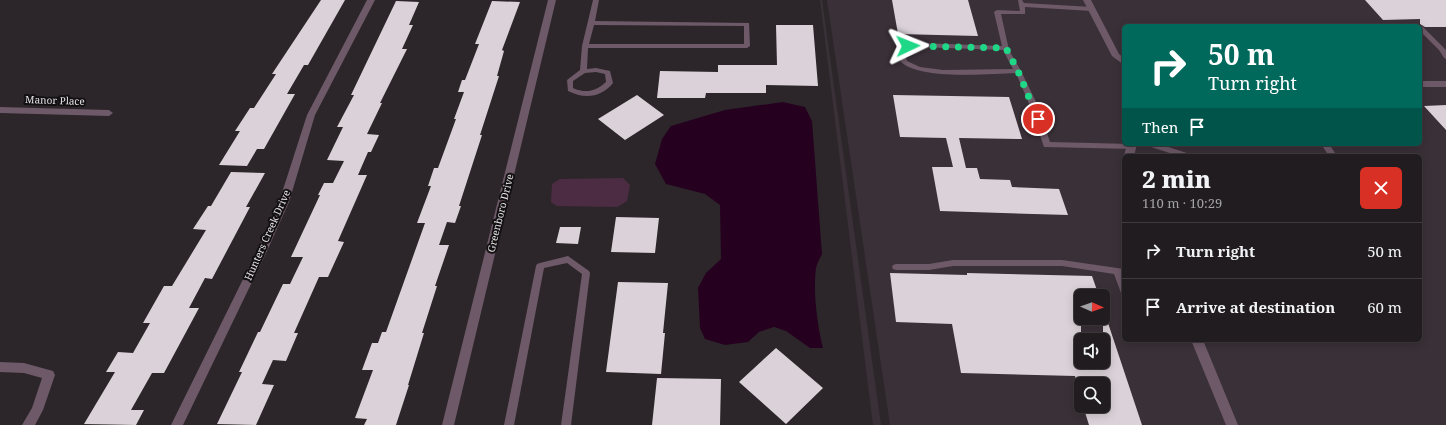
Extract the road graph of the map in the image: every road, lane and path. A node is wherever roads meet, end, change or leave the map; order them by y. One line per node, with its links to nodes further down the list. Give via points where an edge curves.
1 (370, 0): 27 (street, Hunters Creek Drive, via 311,115 284,202)
2 (552, 0): 28 (street, Greenboro Drive)
3 (596, 0): 7 (lane)
4 (1087, 0): 6 (street)
5 (1021, 3): 6 (lane); 10 (lane, via 1023,13 997,12)
6 (1092, 8): 12 (street, via 1116,56)
7 (591, 23): 9 (lane); 9 (lane, via 747,24 747,46)
8 (1422, 29): 11 (lane)
9 (585, 46): 13 (lane)
10 (1006, 48): 14 (lane); 14 (lane, via 919,45 908,46 902,54 904,62 919,69 943,72)
11 (1446, 57)
12 (1122, 60)
13 (583, 71): 13 (lane, via 570,80 570,89 579,94 592,94 610,83 608,72)
14 (1018, 71): 20 (lane, via 1034,106 1047,145)
15 (1422, 84): 16 (street)
16 (1446, 84)
17 (0, 110): 18 (street, Manor Place)
18 (109, 113)
19 (1157, 146): 21 (lane)
20 (1131, 149)
21 (1181, 154)
22 (896, 267): 23 (lane, via 953,263 1062,263)
23 (1120, 271)
24 (1198, 342): 31 (street)
25 (0, 367): 26 (street, via 24,368 49,375 38,410)
26 (28, 425)
27 (177, 425)
28 (448, 425)
29 (509, 425): 30 (lane, via 540,266 568,259 586,273)
30 (566, 425)
31 (1232, 425)

